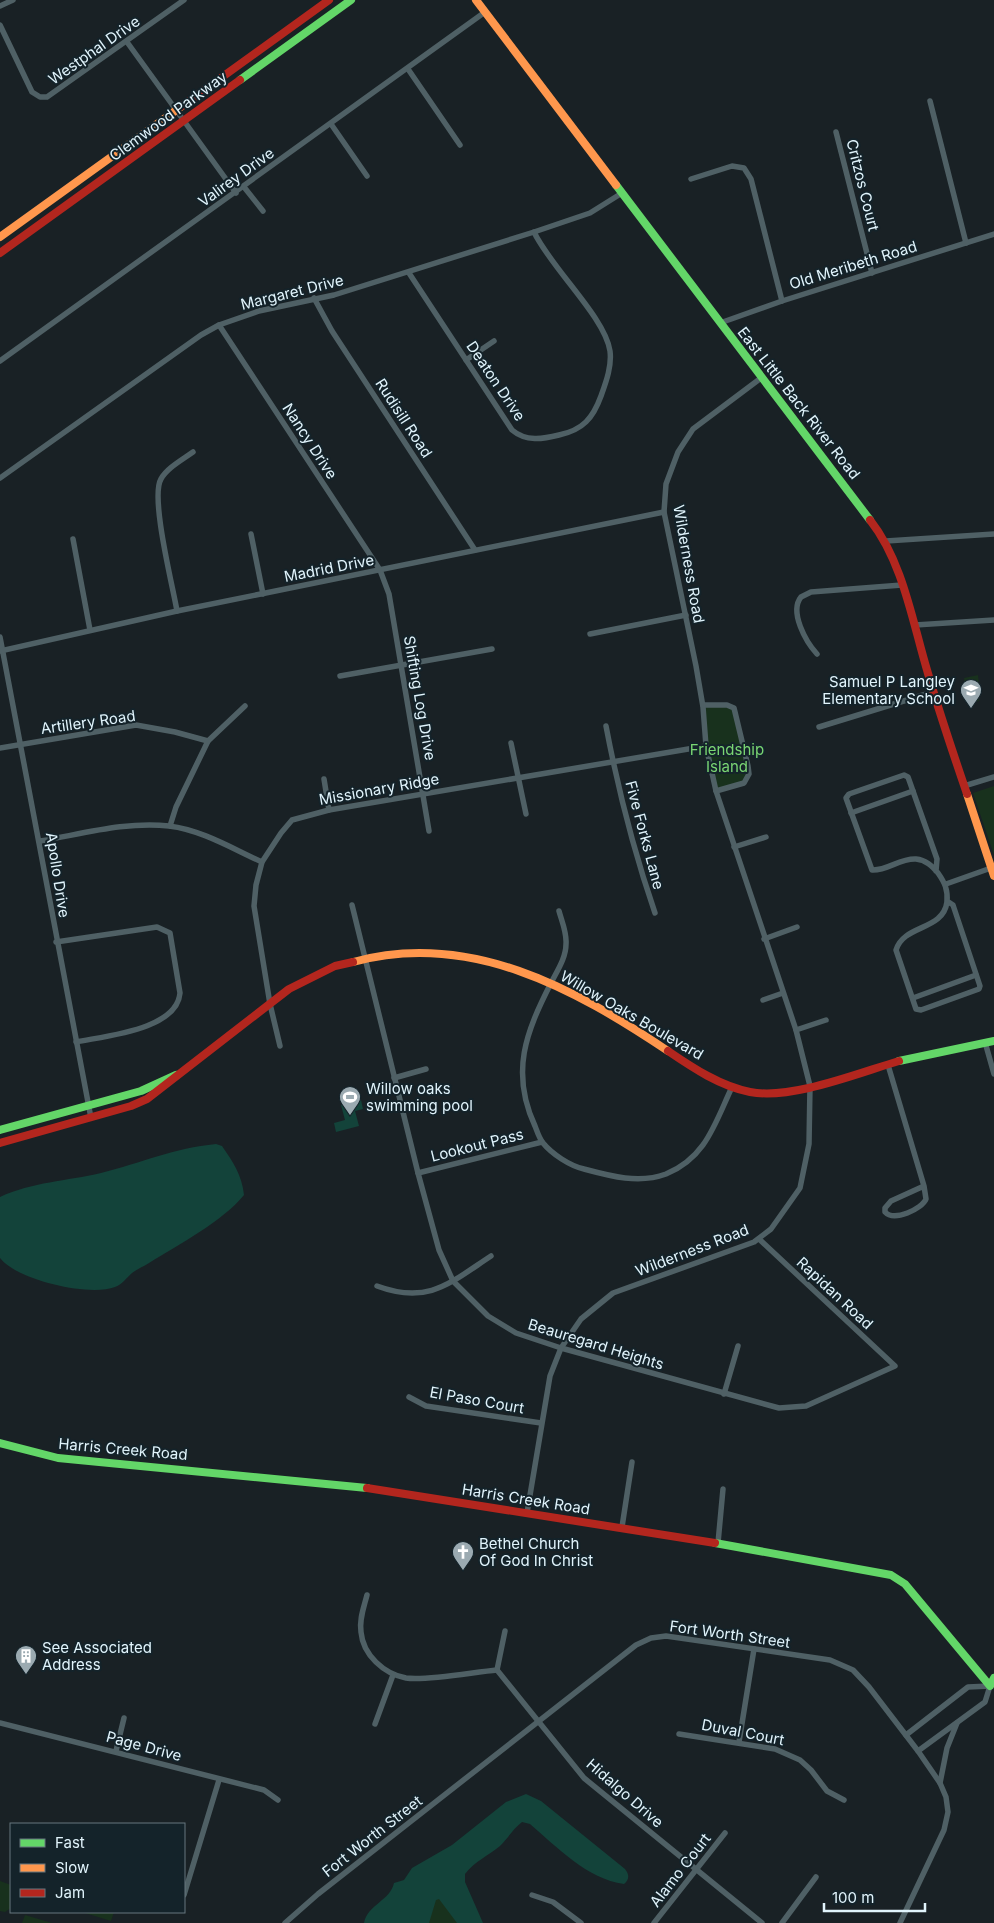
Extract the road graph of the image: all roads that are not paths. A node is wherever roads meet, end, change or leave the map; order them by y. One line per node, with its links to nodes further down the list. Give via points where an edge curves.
1 (13, 0): 6 (street)
2 (184, 0): 9 (street, Westphal Drive)
3 (329, 0): 12 (street, Clemwood Parkway)
4 (351, 0): 13 (street, Clemwood Parkway)
5 (476, 0): 7 (street, East Little Back River Road)
6 (0, 6)
7 (486, 12): 10 (street, Valirey Drive); 21 (street, East Little Back River Road)
8 (0, 24): 9 (street, Westphal Drive, via 28,86 40,97 54,93)
9 (126, 42): 12 (street)
10 (408, 70): 14 (street, Valirey Drive); 16 (street)
11 (930, 101): 26 (street)
12 (176, 112): 13 (street); 25 (street, Clemwood Parkway)
13 (184, 123): 20 (street); 27 (street, Clemwood Parkway)
14 (331, 124): 17 (street); 19 (street, Valirey Drive)
15 (836, 132): 29 (street, Critzos Court)
16 (460, 145)
17 (367, 176)
18 (691, 179): 31 (street, via 732,166 744,168 751,179)
19 (244, 187): 20 (street, Valirey Drive); 22 (street)
20 (236, 192): 36 (street, Valirey Drive)
21 (622, 193): 23 (street, Margaret Drive, via 590,213); 32 (street, East Little Back River Road)
22 (263, 211)
23 (534, 232): 28 (street, Margaret Drive); 35 (street, Deaton Drive, via 543,251 607,340 610,352 608,375 592,416 580,428 563,434 535,439 521,436 508,424)
24 (994, 234): 26 (street, Old Meribeth Road)
25 (0, 237)
26 (966, 242): 29 (street, Old Meribeth Road)
27 (0, 254)
28 (408, 273): 30 (street, Margaret Drive); 35 (street, Deaton Drive)
29 (872, 273): 31 (street, Old Meribeth Road)
30 (314, 298): 33 (street, Margaret Drive, via 277,305); 45 (street, Rudisill Road, via 332,332)
31 (782, 301): 32 (street, Old Meribeth Road)
32 (720, 323): 37 (street, East Little Back River Road)
33 (219, 325): 39 (street, Margaret Drive); 46 (street, Nancy Drive)
34 (494, 341): 35 (street)
35 (466, 360)
36 (0, 361)
37 (761, 378): 40 (street, Wilderness Road, via 693,429 678,452 666,484); 44 (street, East Little Back River Road)
38 (193, 452): 49 (street, via 166,472 157,488)
39 (0, 478)
40 (664, 512): 45 (street, Madrid Drive); 50 (street, Wilderness Road)
41 (251, 534): 48 (street)
42 (994, 534): 44 (street)
43 (73, 539): 53 (street)
44 (886, 541): 47 (street, East Little Back River Road)
45 (475, 550): 46 (street, Madrid Drive)
46 (380, 570): 48 (street, Madrid Drive); 59 (street, Shifting Log Drive, via 389,594)
47 (902, 585): 52 (street, East Little Back River Road); 58 (street, via 810,592 801,597 797,611 805,638)
48 (263, 594): 49 (street, Madrid Drive)
49 (177, 611): 53 (street, Madrid Drive)
50 (686, 615): 54 (street); 62 (street, Wilderness Road)
51 (994, 620): 52 (street)
52 (915, 625): 61 (street, East Little Back River Road)
53 (90, 630): 57 (street, Madrid Drive)
54 (590, 634)
55 (0, 637): 57 (street, Apollo Drive)
56 (492, 649): 59 (street)
57 (1, 651): 68 (street, Apollo Drive)
58 (817, 654)
59 (402, 664): 60 (street); 78 (street, Shifting Log Drive)
60 (340, 676)
61 (933, 692): 65 (street); 75 (street, East Little Back River Road)
62 (703, 705): 69 (street, Wilderness Road); 76 (street, via 734,708 750,774 740,786)
63 (245, 706): 66 (street)
64 (606, 726): 71 (street, Five Forks Lane)
65 (820, 727)
66 (208, 741): 68 (street, Artillery Road, via 136,725); 82 (street)
67 (511, 743): 72 (street)
68 (21, 744): 70 (street, Artillery Road); 85 (street, Apollo Drive)
69 (706, 746): 71 (street, Missionary Ridge); 76 (street, Wilderness Road)
70 (0, 748)
71 (613, 762): 72 (street, Missionary Ridge); 95 (street, Five Forks Lane)
72 (517, 777): 78 (street, Missionary Ridge); 81 (street)
73 (994, 777): 75 (street)
74 (324, 779): 79 (street)
75 (964, 786): 88 (street, East Little Back River Road)
76 (716, 791): 86 (street, Wilderness Road)
77 (913, 792): 80 (street); 80 (street, via 904,775 849,794 846,798); 89 (street, via 937,859)
78 (423, 794): 79 (street, Missionary Ridge); 83 (street, Shifting Log Drive)
79 (329, 810): 87 (street, Missionary Ridge, via 292,820)
80 (851, 813): 89 (street, via 872,870 916,859 925,861)
81 (526, 814)
82 (170, 826): 85 (street, via 137,825); 87 (street, via 200,834)
83 (430, 831)
84 (766, 836): 86 (street)
85 (40, 841): 98 (street, Apollo Drive)
86 (734, 846): 97 (street, Wilderness Road)
87 (262, 862): 105 (street, Missionary Ridge, via 254,906)
88 (991, 868): 90 (street, East Little Back River Road); 91 (street)
89 (936, 871): 91 (street)
90 (994, 876)
91 (946, 884): 92 (street)
92 (947, 901): 100 (street, via 953,905); 103 (street, via 938,920 906,936 898,944 896,950)
93 (352, 905): 99 (street, Beauregard Heights)
94 (559, 911): 101 (street, via 566,945 562,962)
95 (655, 914)
96 (797, 927): 97 (street)
97 (764, 939): 102 (street, Wilderness Road)
98 (56, 942): 110 (street, Apollo Drive); 110 (street, via 157,927 170,933 172,942 180,993 180,1001 175,1007 141,1029)
99 (365, 958): 101 (street, Willow Oaks Boulevard, via 406,950 468,954 513,967); 105 (street, Willow Oaks Boulevard, via 311,975); 117 (street, Beauregard Heights)
100 (976, 975): 103 (street); 103 (street, via 979,989 921,1010 916,1009)
101 (550, 984): 119 (street, Willow Oaks Boulevard, via 596,1007 693,1067); 123 (street, via 527,1032 522,1062 523,1092)
102 (783, 993): 104 (street); 107 (street, Wilderness Road)
103 (913, 998)
104 (762, 1000)
105 (270, 1004): 112 (street, Missionary Ridge); 116 (street, Willow Oaks Boulevard)
106 (826, 1020): 107 (street)
107 (796, 1030): 118 (street, Wilderness Road)
108 (994, 1036): 111 (street, Willow Oaks Boulevard)
109 (994, 1041): 111 (street, Willow Oaks Boulevard)
110 (76, 1042): 120 (street, Apollo Drive)
111 (985, 1042): 113 (street, Willow Oaks Boulevard); 115 (street)
112 (280, 1046)
113 (888, 1065): 118 (street, Willow Oaks Boulevard); 126 (street)
114 (426, 1069): 117 (street)
115 (994, 1074)
116 (176, 1075): 120 (street, Willow Oaks Boulevard, via 141,1090); 121 (street, Willow Oaks Boulevard, via 147,1099)
117 (394, 1078): 125 (street, Beauregard Heights)
118 (810, 1086): 119 (street, Willow Oaks Boulevard, via 770,1094); 127 (street, Wilderness Road, via 809,1144 800,1188 771,1229)
119 (732, 1087): 123 (street, via 699,1151 681,1168 662,1175 614,1177 577,1168)
120 (88, 1105): 121 (street, Apollo Drive); 122 (street, Willow Oaks Boulevard)
121 (90, 1118): 124 (street, Willow Oaks Boulevard)
122 (0, 1130)
123 (542, 1142): 125 (street, Lookout Pass)
124 (0, 1143)
125 (418, 1173): 129 (street, Beauregard Heights, via 439,1250)
126 (924, 1186): 126 (street, via 926,1198 920,1206 897,1216 891,1217 885,1212 891,1201)
127 (759, 1238): 132 (street, Wilderness Road, via 613,1293 581,1320); 133 (street, Rapidan Road)
128 (491, 1256): 129 (street)
129 (453, 1281): 130 (street, via 431,1292 409,1295); 132 (street, Beauregard Heights, via 488,1316 516,1333)
130 (377, 1286)
131 (738, 1346): 134 (street)
132 (561, 1348): 134 (street, Beauregard Heights); 136 (street, Wilderness Road, via 550,1376)
133 (894, 1366): 134 (street, Beauregard Heights, via 806,1406 779,1408)
134 (724, 1394)
135 (409, 1397): 136 (street, El Paso Court, via 426,1406)
136 (541, 1423): 140 (street, Wilderness Road)
137 (0, 1443): 140 (street, Harris Creek Road, via 58,1458 340,1484)
138 (632, 1462): 141 (street)
139 (723, 1489): 142 (street)
140 (527, 1512): 141 (street, Harris Creek Road)
141 (622, 1527): 142 (street, Harris Creek Road)
142 (718, 1543): 149 (street, Harris Creek Road, via 891,1576 921,1600)
143 (367, 1594): 147 (street, via 361,1622 365,1647 374,1661)
144 (506, 1632): 146 (street)
145 (754, 1649): 151 (street, Fort Worth Street, via 666,1636 651,1638 636,1645); 156 (street, Fort Worth Street, via 830,1660 853,1670); 157 (street)
146 (497, 1670): 147 (street, via 408,1678); 151 (street, Hidalgo Drive)
147 (393, 1675): 154 (street)
148 (994, 1678): 149 (street)
149 (992, 1689): 152 (street, via 985,1702); 156 (street, via 968,1687)
150 (124, 1718): 158 (street)
151 (538, 1722): 165 (street, Hidalgo Drive, via 584,1778); 169 (street, Fort Worth Street)
152 (957, 1722): 159 (street); 161 (street, via 947,1748)
153 (0, 1723): 158 (street, Page Drive)
154 (374, 1724)
155 (679, 1734): 157 (street, Duval Court)
156 (906, 1736): 159 (street, Fort Worth Street)
157 (739, 1742): 163 (street, Duval Court, via 775,1749 800,1760 827,1791)
158 (116, 1751): 160 (street, Page Drive)
159 (918, 1751): 161 (street, Fort Worth Street)
160 (219, 1780): 162 (street, Page Drive, via 264,1790); 167 (street)
161 (940, 1783): 174 (street, Fort Worth Street, via 948,1812 944,1830)
162 (278, 1800)
163 (844, 1800)
164 (726, 1833): 165 (street, Alamo Court)
165 (698, 1871): 171 (street, Alamo Court); 172 (street, Hidalgo Drive)
166 (816, 1877): 173 (street)
167 (185, 1892)
168 (532, 1895): 170 (street, via 553,1902)
169 (285, 1923)
170 (581, 1923)
171 (654, 1923)
172 (762, 1923)
173 (782, 1923)
174 (900, 1923)

